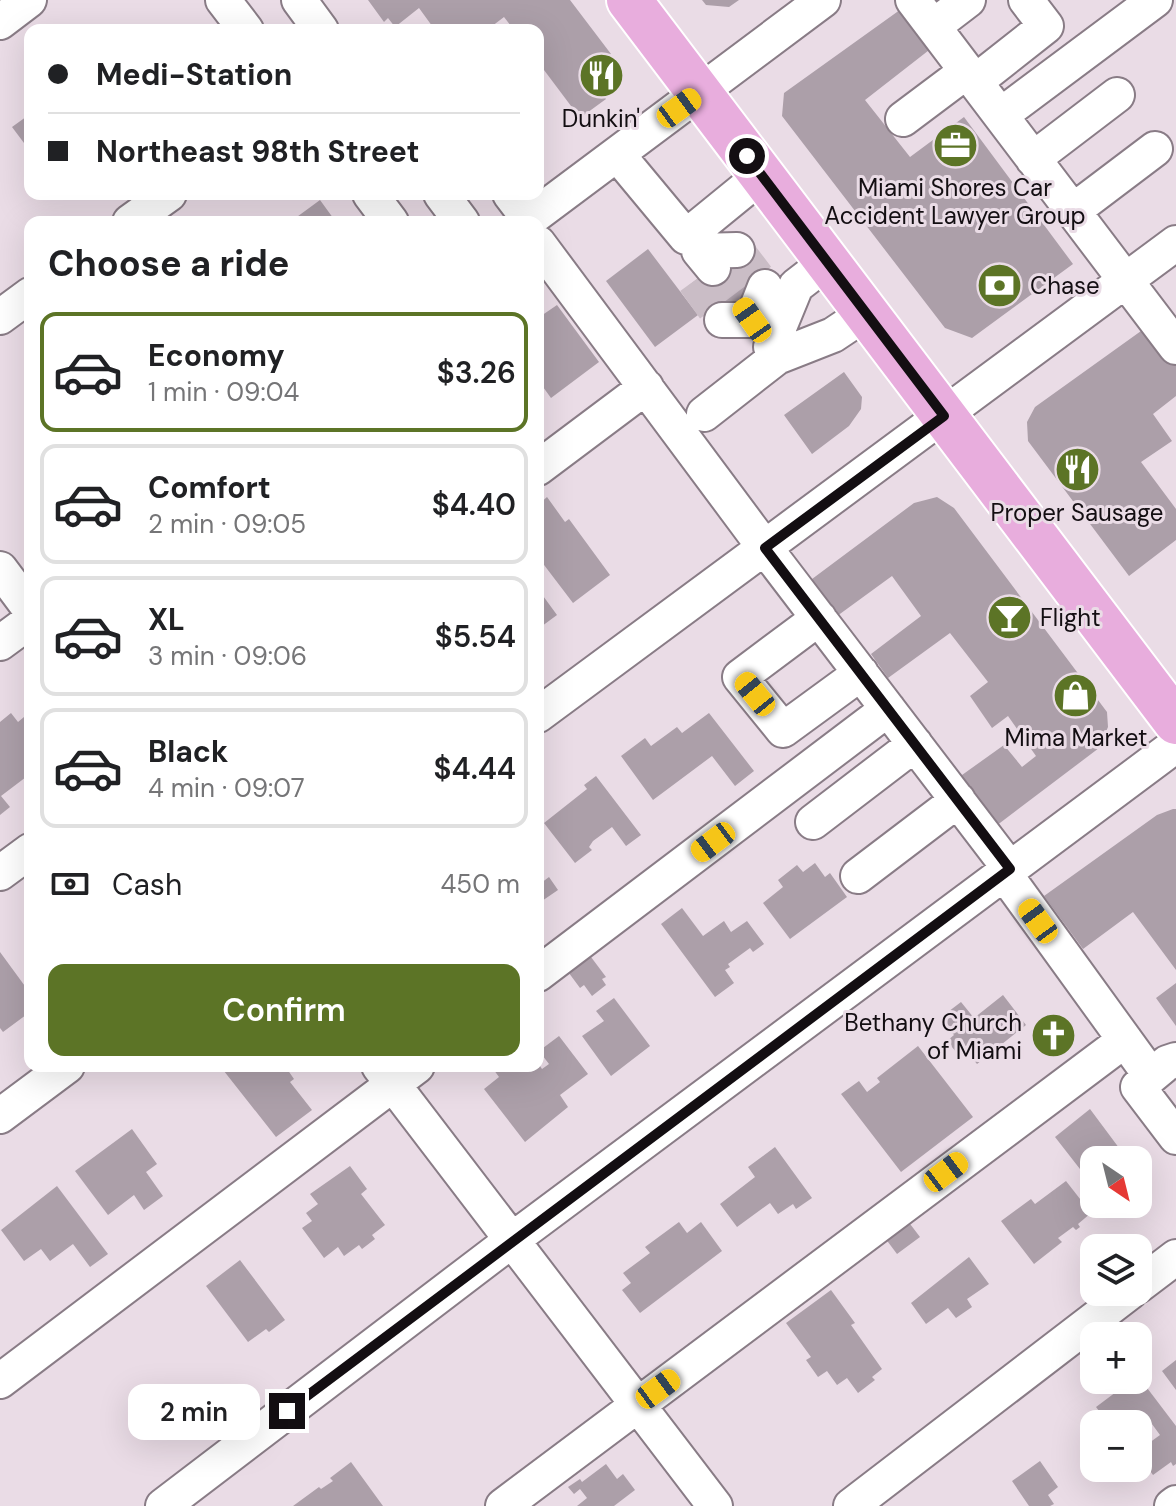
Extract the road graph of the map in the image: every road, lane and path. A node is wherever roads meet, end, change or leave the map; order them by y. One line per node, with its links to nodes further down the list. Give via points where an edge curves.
1 (29, 0): 10 (street)
2 (223, 0): 11 (street)
3 (299, 0): 12 (street)
4 (629, 0): 14 (main road)
5 (823, 0): 14 (street)
6 (968, 0): 9 (street)
7 (1026, 0): 13 (street, via 1046,26)
8 (1155, 0): 16 (street)
9 (924, 13): 13 (street)
10 (0, 22)
11 (241, 24)
12 (317, 24)
13 (971, 76): 16 (street); 17 (street)
14 (700, 93): 19 (street); 21 (main road)
15 (1117, 95): 20 (street)
16 (1001, 115): 20 (street)
17 (903, 119)
18 (1155, 149): 23 (street)
19 (617, 154): 21 (street, via 706,257); 25 (street)
20 (1033, 159): 23 (street)
21 (762, 175): 28 (main road)
22 (161, 200): 24 (street)
23 (1073, 211): 29 (street)
24 (138, 216)
25 (532, 216)
26 (1176, 243): 29 (street)
27 (544, 245): 35 (street)
28 (827, 262): 31 (main road); 33 (street)
29 (1126, 280): 34 (street); 37 (street)
30 (24, 299): 32 (street)
31 (866, 313): 33 (street, via 833,335); 37 (main road)
32 (0, 317)
33 (755, 323): 36 (street)
34 (1176, 347)
35 (646, 387): 38 (street); 39 (street)
36 (704, 414)
37 (944, 416): 39 (street); 46 (main road)
38 (544, 464)
39 (765, 548): 40 (street); 45 (street)
40 (819, 618): 43 (street); 43 (street, via 740,677 783,730)
41 (24, 625): 42 (street)
42 (0, 643)
43 (861, 673): 44 (street)
44 (888, 709): 47 (street); 55 (street)
45 (544, 711)
46 (1176, 722)
47 (915, 744): 49 (street); 50 (street)
48 (1176, 745): 52 (street)
49 (958, 800): 52 (street); 54 (street)
50 (813, 822)
51 (24, 855): 53 (street)
52 (1007, 871): 56 (street); 62 (street)
53 (0, 873)
54 (858, 876)
55 (544, 969)
56 (1125, 1040): 57 (street); 67 (street)
57 (1165, 1066): 61 (street, via 1138,1087)
58 (59, 1072): 60 (street)
59 (396, 1072): 62 (street); 66 (street)
60 (0, 1116)
61 (1176, 1137)
62 (512, 1240): 67 (street); 68 (street)
63 (1176, 1257): 64 (street)
64 (1152, 1275)
65 (1112, 1306): 71 (street)
66 (0, 1381)
67 (637, 1404): 69 (street); 70 (street)
68 (163, 1506)
69 (503, 1506)
70 (715, 1506)
71 (851, 1506)

